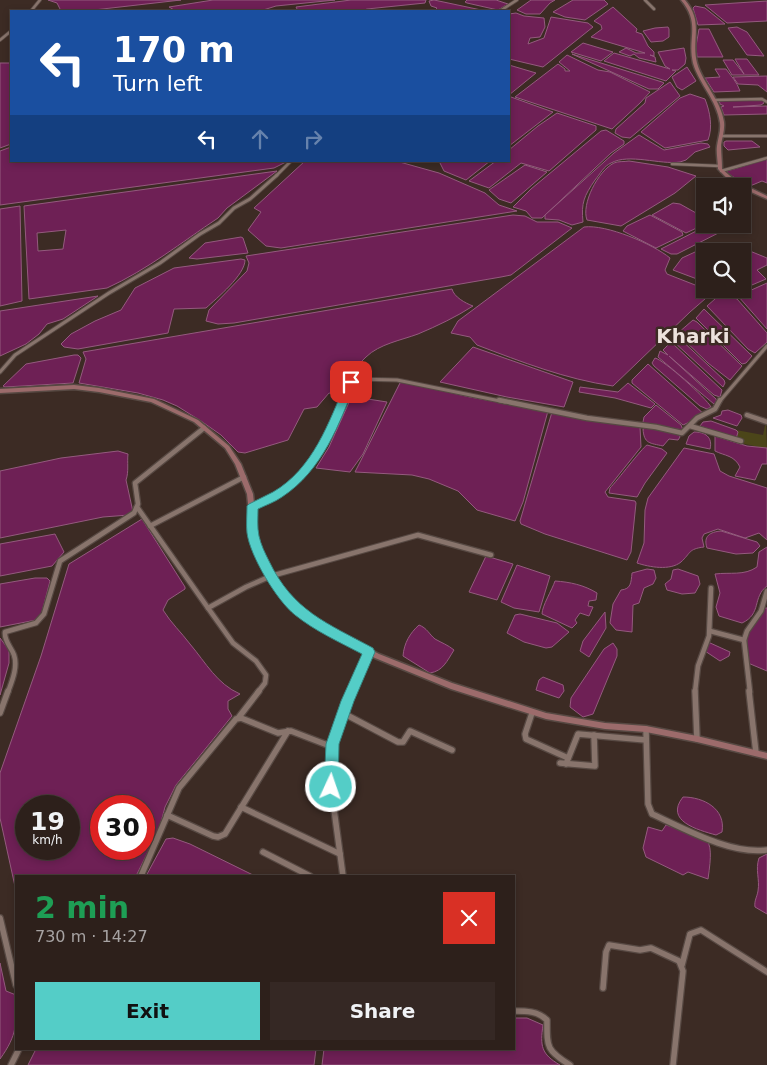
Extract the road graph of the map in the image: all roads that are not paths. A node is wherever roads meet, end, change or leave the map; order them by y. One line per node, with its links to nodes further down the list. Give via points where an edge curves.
1 (40, 0): 6 (street)
2 (517, 0): 7 (street)
3 (645, 0): 5 (street)
4 (683, 0): 10 (street, via 689,6 695,26 692,46 696,66)
5 (654, 9)
6 (32, 10)
7 (502, 10)
8 (10, 32): 9 (street)
9 (0, 40)
10 (715, 100): 11 (street, via 762,99); 12 (street, via 722,120)
11 (767, 102)
12 (721, 136): 13 (street); 17 (street)
13 (767, 136)
14 (767, 158): 17 (street)
15 (290, 162): 20 (street, via 219,223 14,355)
16 (672, 164): 17 (street)
17 (721, 169): 18 (street, via 734,182)
18 (767, 198)
19 (767, 346): 24 (street, via 724,395 716,410 697,418)
20 (0, 372)
21 (0, 391): 25 (street, via 74,387 130,395 162,403)
22 (747, 414): 23 (street)
23 (767, 422)
24 (690, 426): 26 (street); 28 (street, via 680,433 397,380 355,379 327,439 305,470 278,494)
25 (204, 428): 27 (street, via 227,447); 29 (street, via 135,482)
26 (741, 441)
27 (244, 477): 28 (street); 30 (street)
28 (253, 506): 32 (street, via 255,542)
29 (137, 507): 30 (street); 39 (street, via 134,513 60,560 39,621 5,632 15,666)
30 (150, 526): 35 (street)
31 (491, 555): 32 (street, via 418,535)
32 (271, 576): 35 (street); 38 (street, via 298,610)
33 (712, 588): 36 (street)
34 (767, 591): 37 (street, via 761,611 748,628)
35 (208, 608): 42 (street, via 233,643 256,660 266,675 265,683)
36 (710, 631): 37 (street); 46 (street, via 695,686)
37 (744, 640): 49 (street)
38 (367, 656): 40 (street); 41 (street)
39 (0, 712)
40 (532, 712): 44 (street); 51 (street, via 526,739)
41 (343, 713): 47 (street); 48 (street, via 398,742 403,742 410,731)
42 (239, 717): 43 (street, via 278,733); 53 (street, via 188,775)
43 (288, 731): 47 (street, via 327,746); 52 (street)
44 (646, 734): 45 (street); 46 (street); 54 (street, via 648,804 652,814 725,844 756,852)
45 (594, 735): 51 (street, via 578,734); 51 (street, via 595,766)
46 (697, 739): 49 (street)
47 (332, 744): 56 (street, via 331,787)
48 (452, 750)
49 (756, 753): 50 (street)
50 (767, 756)
51 (565, 761)
52 (241, 808): 53 (street, via 225,834 218,837); 56 (street)
53 (167, 815): 57 (street)
54 (767, 850)
55 (263, 852): 58 (street)
56 (340, 854): 59 (street)
57 (142, 875)
58 (308, 875)
59 (343, 875)
60 (0, 918): 63 (street)
61 (682, 965): 62 (street, via 690,934 701,930); 64 (street, via 651,948 640,950 609,945); 69 (street)
62 (767, 972)
63 (15, 981)
64 (603, 988)
65 (515, 1010): 68 (street, via 538,1012 544,1016 547,1020 547,1046)
66 (19, 1050): 67 (street)
67 (11, 1065)
68 (570, 1065)
69 (673, 1065)

